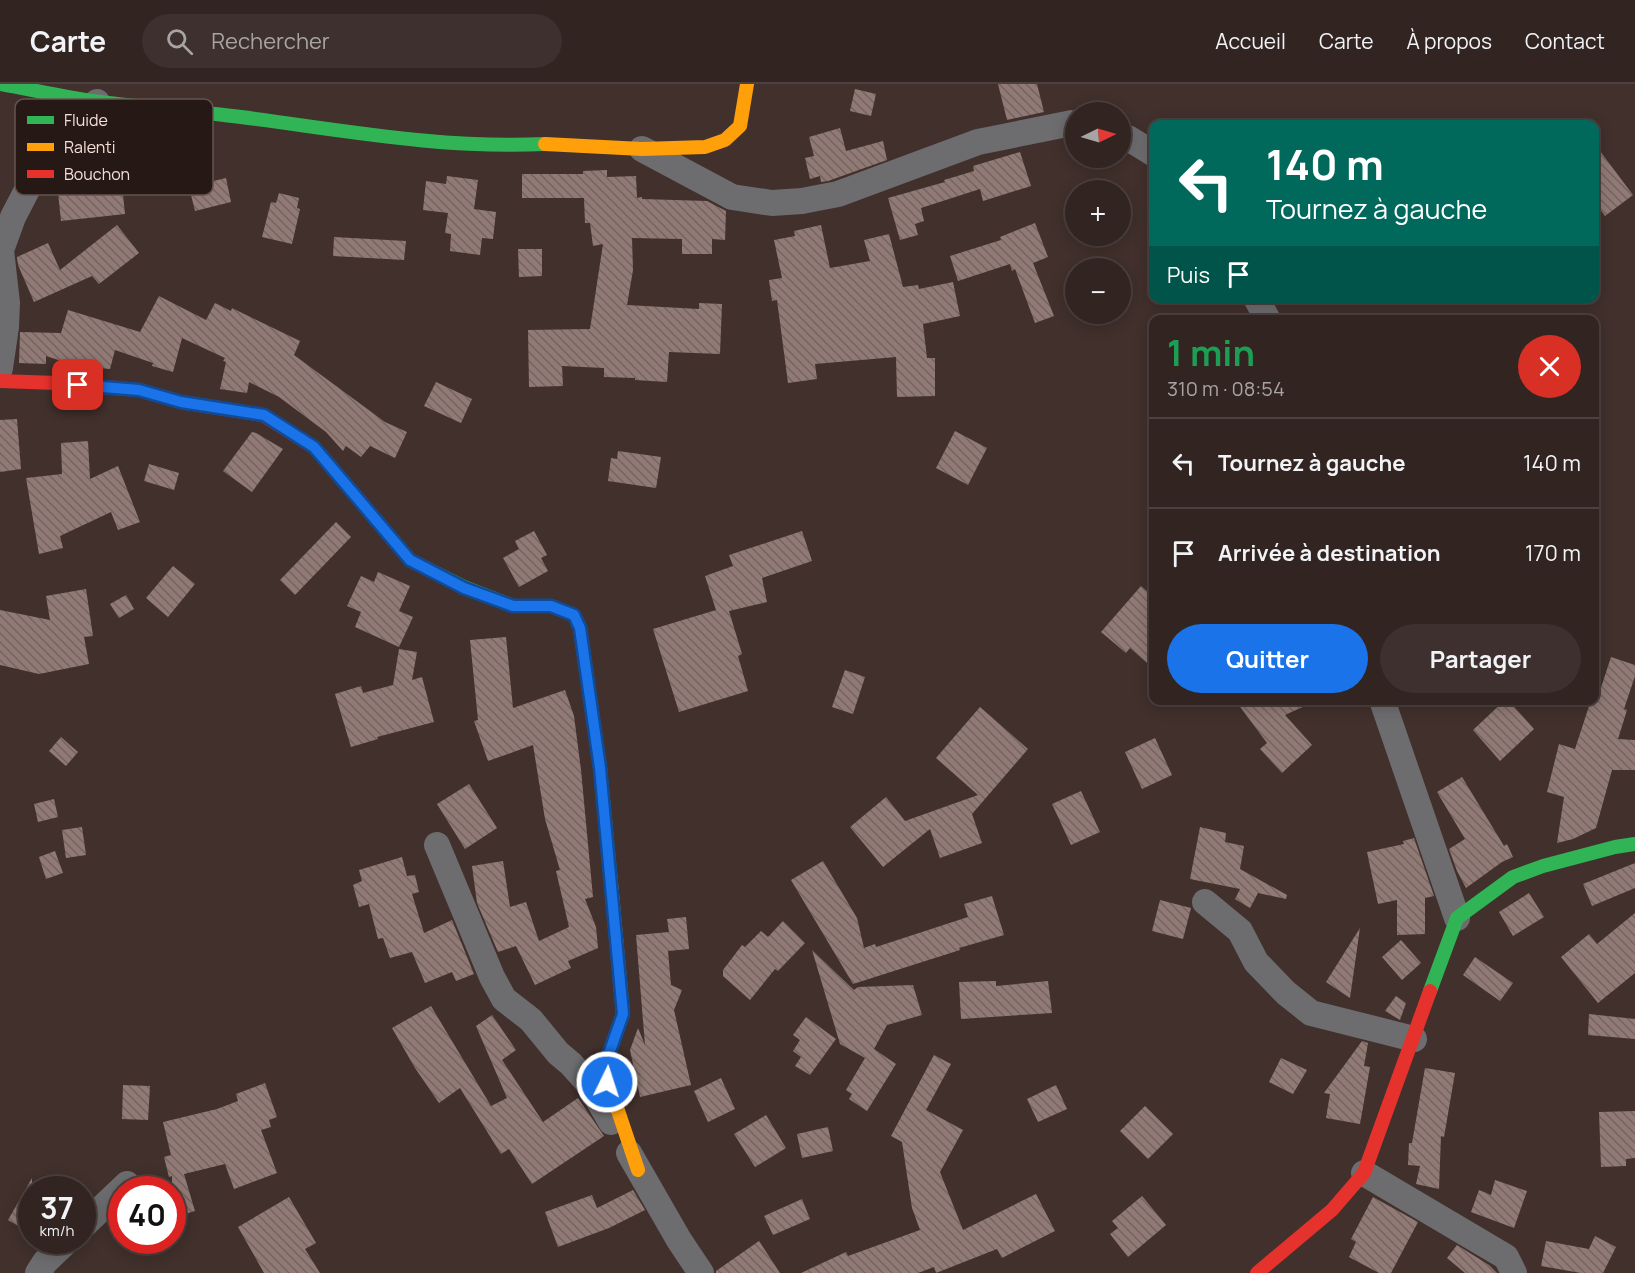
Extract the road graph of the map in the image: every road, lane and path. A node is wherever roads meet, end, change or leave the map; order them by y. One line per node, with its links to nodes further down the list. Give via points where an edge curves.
1 (1, 84): 3 (street)
2 (747, 84): 7 (street, via 740,126 725,140 705,147)
3 (81, 99)
4 (213, 114): 7 (street, via 448,144)
5 (1065, 124): 7 (street, via 978,142 838,194 772,203 732,197)
6 (1131, 140): 8 (street)
7 (642, 149)
8 (1149, 151)
9 (24, 195): 10 (street, via 1,250 7,303)
10 (0, 368)
11 (0, 381): 18 (street, via 139,390 181,402 264,415 314,447 410,560 464,588 513,606 551,606 574,615 580,628 600,768 623,1014 605,1065 606,1075)
12 (1384, 705): 16 (street)
13 (1635, 844): 16 (street, via 1514,877)
14 (437, 845): 18 (street, via 504,999 531,1020 589,1084)
15 (1205, 902): 17 (street, via 1240,931 1256,962 1311,1013)
16 (1457, 918): 17 (street)
17 (1414, 1039): 19 (street)
18 (638, 1170): 24 (street)
19 (1364, 1173): 25 (street, via 1332,1210); 26 (street, via 1506,1257)
20 (108, 1202): 21 (street)
21 (96, 1214)
22 (53, 1254): 23 (street)
23 (38, 1273)
24 (701, 1273)
25 (1257, 1273)
26 (1514, 1273)

